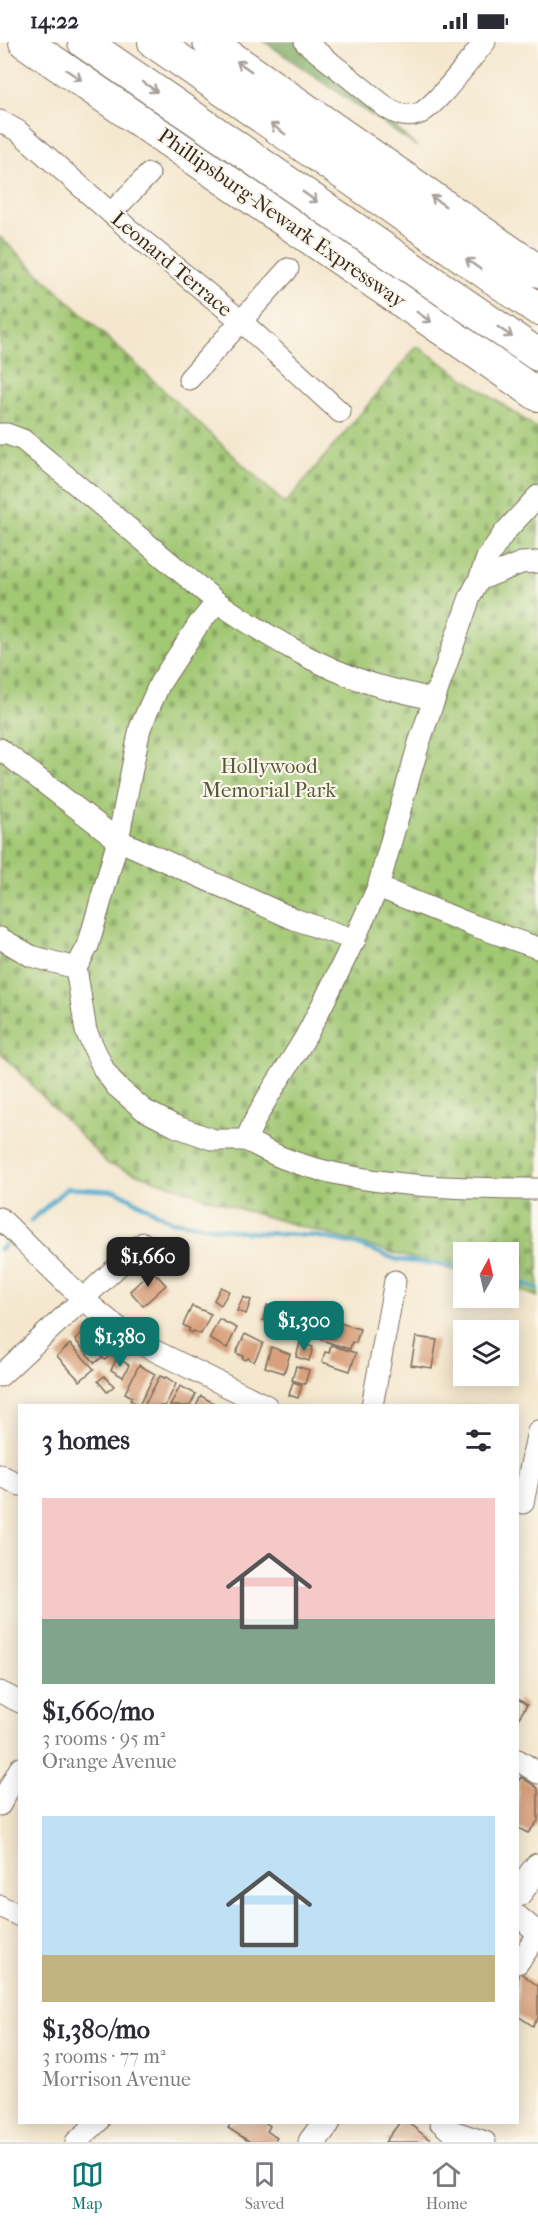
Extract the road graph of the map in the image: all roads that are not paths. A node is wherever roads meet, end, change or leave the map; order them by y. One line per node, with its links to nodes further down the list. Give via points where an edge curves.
1 (25, 42): 16 (highway, Phillipsburg-Newark Expressway, one-way to 16)
2 (84, 42): 14 (highway, Phillipsburg-Newark Expressway, one-way to 14)
3 (154, 42): 12 (highway, one-way to 3)
4 (209, 42): 11 (highway, one-way to 4)
5 (305, 42): 6 (street, via 387,108 407,116 425,111)
6 (485, 42)
7 (0, 121): 9 (street, Leonard Terrace, via 18,131)
8 (148, 174): 9 (street)
9 (111, 213): 13 (street, Leonard Terrace)
10 (288, 269): 13 (street)
11 (538, 271)
12 (538, 309)
13 (240, 320): 15 (street); 17 (street, Leonard Terrace)
14 (538, 356)
15 (189, 379)
16 (538, 395)
17 (340, 412)
18 (0, 434): 22 (street, via 23,440)
19 (537, 499): 21 (street, via 504,533 487,558)
20 (538, 561): 21 (street)
21 (479, 580): 23 (street)
22 (217, 603): 23 (street, via 325,666 372,684); 25 (street, via 160,683 140,728)
23 (434, 700): 26 (street)
24 (0, 749): 25 (street)
25 (118, 840): 28 (street, via 294,919); 30 (street, via 88,946)
26 (378, 887): 28 (street); 29 (street)
27 (0, 938): 30 (street, via 31,956)
28 (355, 940): 31 (street)
29 (538, 948)
30 (76, 968): 31 (street, via 86,1031 116,1086 144,1110 175,1126 214,1140)
31 (246, 1140): 32 (street, via 282,1158 367,1179 486,1189)
32 (538, 1189)
33 (0, 1218): 36 (street)
34 (144, 1243): 36 (street)
35 (395, 1281): 39 (street)
36 (84, 1298): 37 (street); 38 (street, via 143,1345)
37 (0, 1376)
38 (263, 1404)
39 (372, 1404)
40 (538, 1431): 43 (street)
41 (0, 1475): 42 (street)
42 (18, 1484)
43 (526, 1506)
44 (0, 1692): 45 (street)
45 (18, 1701)
46 (519, 1761): 48 (street)
47 (18, 1772): 49 (street)
48 (538, 1773)
49 (0, 1805)
50 (538, 1867): 51 (main road)
51 (519, 1892)
52 (0, 1906): 53 (street)
53 (18, 1915)
54 (519, 1917): 55 (street)
55 (538, 1934): 56 (street)
56 (519, 1962)
57 (96, 2124): 60 (street)
58 (326, 2124): 61 (main road)
59 (443, 2124): 62 (street, via 456,2133)
60 (76, 2142)
61 (312, 2142)
62 (485, 2142)

